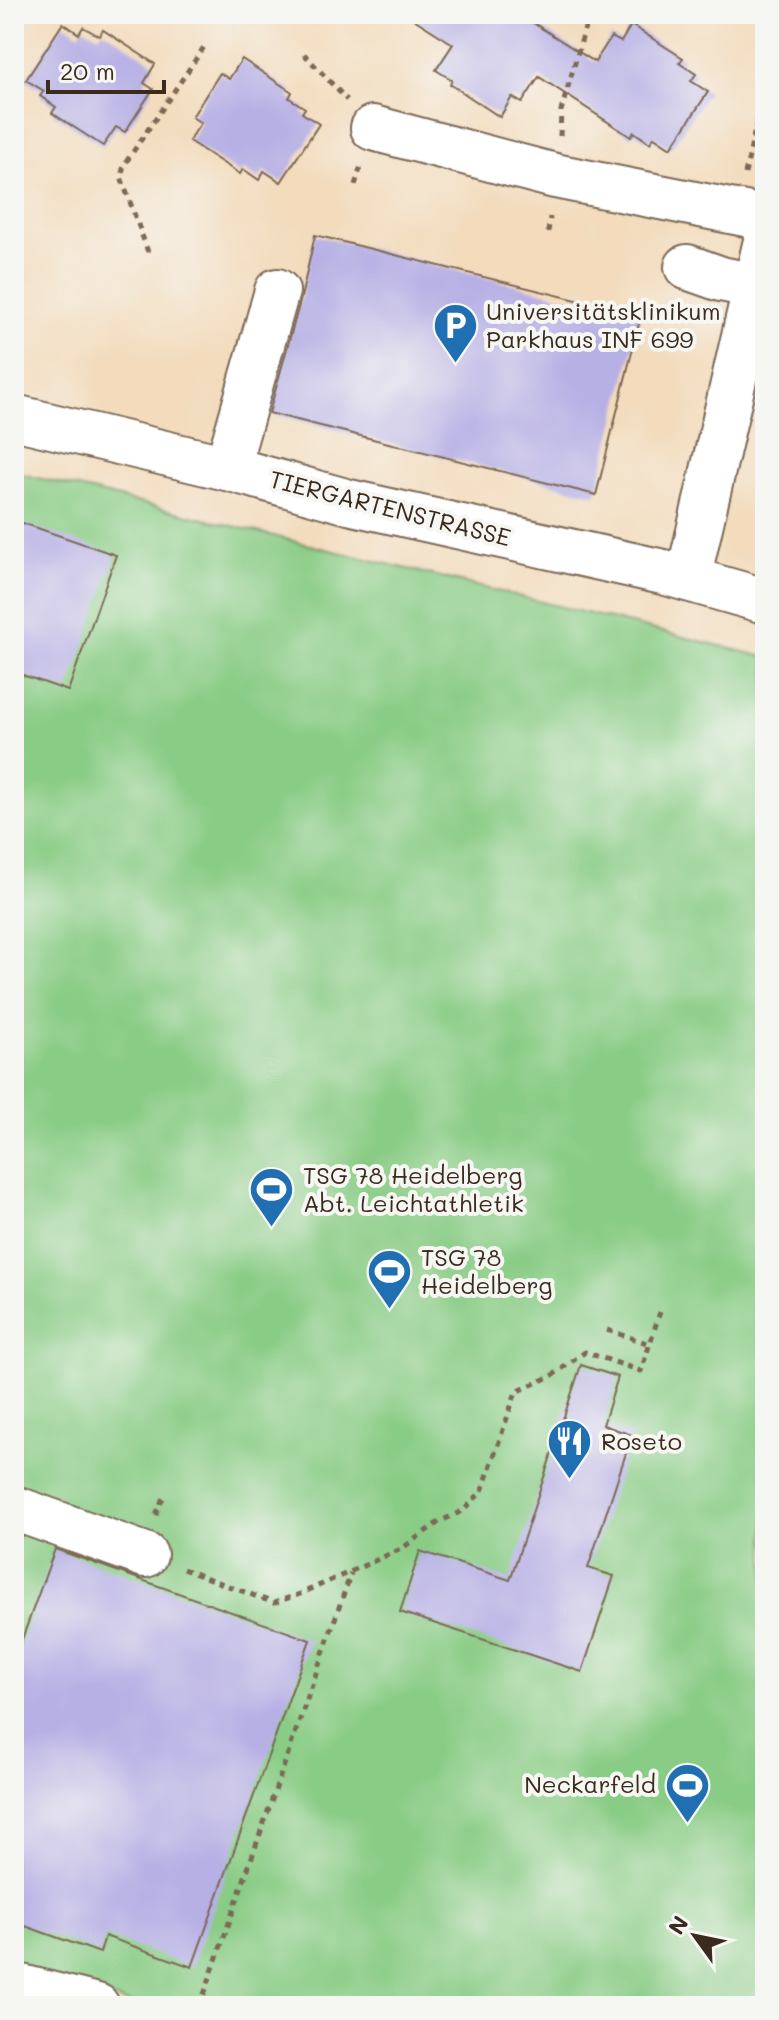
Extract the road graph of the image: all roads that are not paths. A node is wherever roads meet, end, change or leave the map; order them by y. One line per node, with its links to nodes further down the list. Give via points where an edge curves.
1 (373, 128): 2 (street, via 555,176)
2 (765, 218)
3 (760, 265): 4 (street, via 721,279); 8 (street)
4 (687, 267)
5 (277, 291): 7 (street)
6 (14, 417): 7 (street, TIERGARTENSTRASSE)
7 (227, 468): 8 (street, TIERGARTENSTRASSE, via 349,502)
8 (688, 579): 9 (street, TIERGARTENSTRASSE)
9 (765, 601)
10 (14, 1508): 11 (street)
11 (145, 1555)
12 (14, 1985): 13 (street)
13 (97, 2006)

